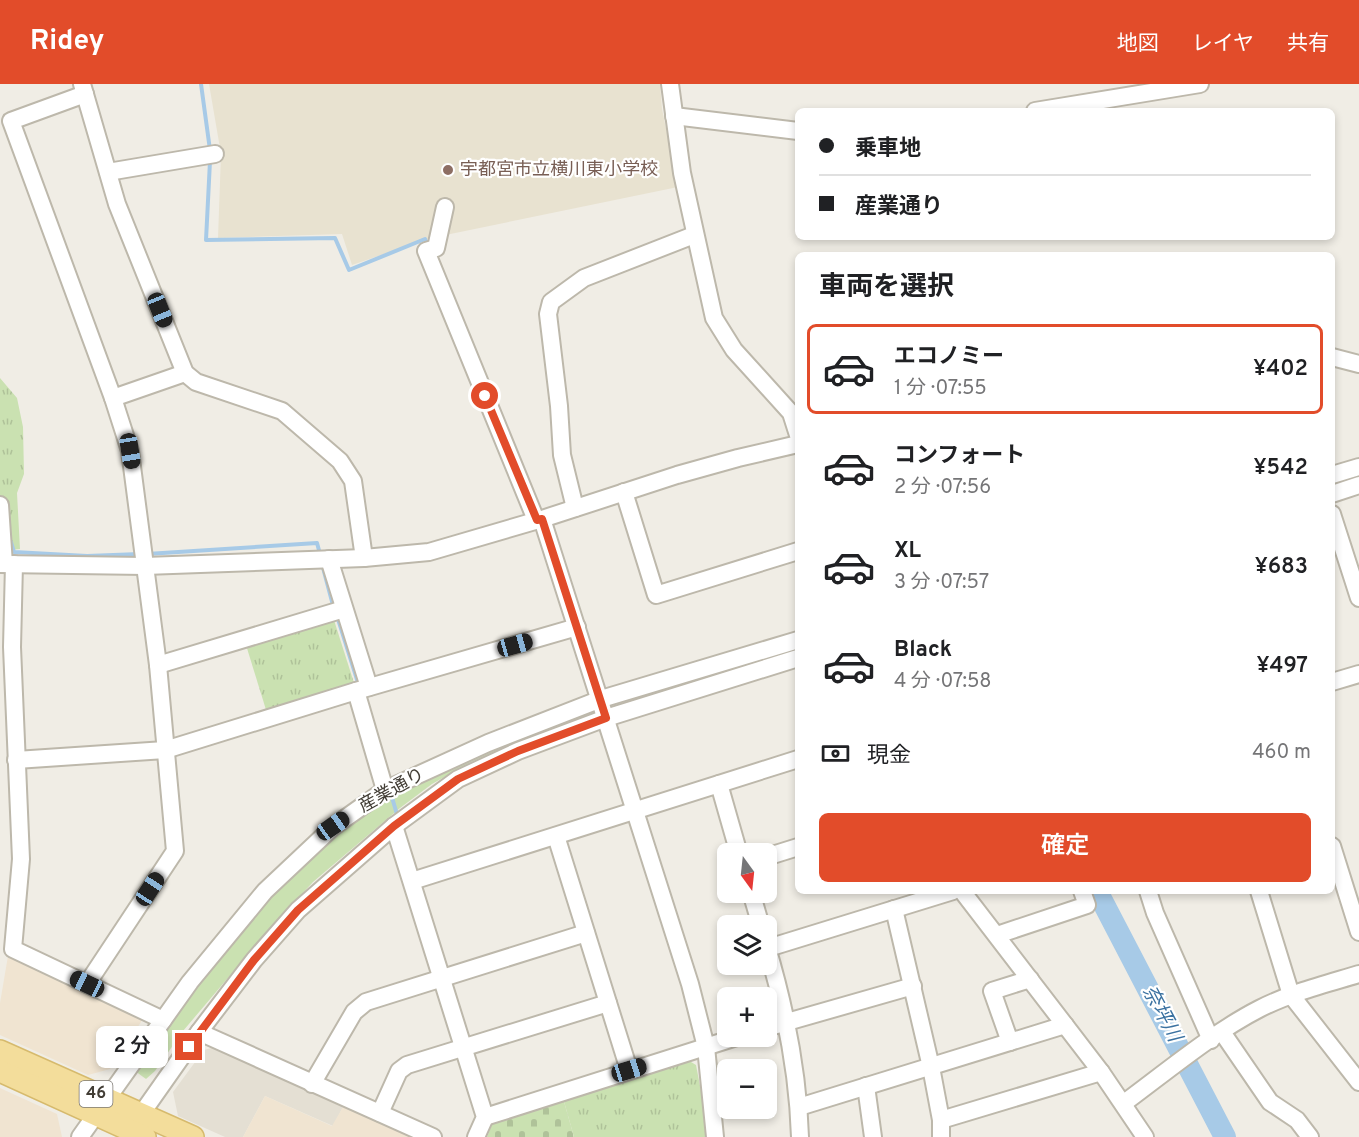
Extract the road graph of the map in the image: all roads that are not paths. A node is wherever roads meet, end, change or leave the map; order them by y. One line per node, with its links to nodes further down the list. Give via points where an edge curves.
1 (670, 84): 5 (street)
2 (1200, 84): 4 (street)
3 (84, 89): 6 (street); 9 (street)
4 (1056, 108)
5 (674, 116): 7 (street); 11 (street)
6 (6, 123): 15 (street)
7 (795, 131)
8 (215, 154): 9 (street)
9 (108, 172): 14 (street, via 117,204)
10 (445, 207): 25 (street, via 436,248 426,251)
11 (694, 235): 16 (street, via 714,318 734,350 791,413); 24 (street, via 584,278 551,302 548,314 562,455)
12 (1335, 358): 13 (street)
13 (1359, 364)
14 (185, 373): 15 (street); 28 (street, via 196,382 282,411 340,461 353,481)
15 (113, 398): 31 (street, via 130,451)
16 (795, 426)
17 (795, 445): 21 (street)
18 (1359, 467): 19 (street)
19 (1335, 475)
20 (1359, 485): 22 (street)
21 (624, 492): 24 (street); 27 (street, via 656,595)
22 (1335, 493)
23 (0, 505): 30 (street)
24 (574, 508): 25 (street)
25 (539, 520): 28 (street, via 429,552); 34 (street)
26 (1335, 523): 32 (street)
27 (795, 552)
28 (364, 558): 29 (street)
29 (328, 559): 31 (street); 33 (street)
30 (5, 564): 31 (street); 44 (street)
31 (145, 566): 37 (street)
32 (1359, 598)
33 (344, 609): 37 (street); 40 (street)
34 (577, 627): 40 (street); 41 (street)
35 (795, 641): 41 (street, 産業通り)
36 (795, 659): 42 (street, 産業通り)
37 (158, 664): 43 (street)
38 (1359, 674): 39 (street)
39 (1335, 681)
40 (362, 689): 43 (street); 47 (street)
41 (601, 699): 42 (street); 47 (street, 産業通り, via 488,743)
42 (606, 718): 48 (street); 49 (street, 産業通り, via 518,751 458,779)
43 (165, 750): 44 (street); 70 (street, via 175,851)
44 (16, 760): 70 (street, via 21,859 13,949)
45 (795, 760): 46 (street)
46 (719, 784): 48 (street); 51 (street)
47 (385, 790): 74 (street, 産業通り, via 333,826 265,891)
48 (636, 811): 50 (street); 82 (street)
49 (394, 826): 55 (street); 78 (street, 産業通り, via 298,910)
50 (556, 836): 55 (street); 63 (street)
51 (736, 843)
52 (795, 848): 53 (street)
53 (777, 854)
54 (1335, 856): 62 (street)
55 (412, 881): 68 (street)
56 (942, 894): 61 (street)
57 (964, 894): 64 (street)
58 (1083, 894): 64 (street, via 1087,905)
59 (1149, 894): 79 (street, via 1155,914)
60 (1260, 894): 72 (street)
61 (894, 909): 65 (street); 71 (street)
62 (1359, 932)
63 (586, 933): 68 (street); 73 (street)
64 (997, 935): 69 (street)
65 (777, 943)
66 (1359, 974): 72 (street)
67 (774, 975): 75 (street)
68 (442, 978): 83 (street); 90 (street, via 366,1002 354,1012)
69 (1030, 979): 77 (street); 80 (street, via 992,992)
70 (87, 984): 74 (street)
71 (913, 986): 75 (street); 85 (street)
72 (1291, 995): 79 (street, via 1259,1009); 89 (street)
73 (608, 1004): 83 (street); 86 (street)
74 (163, 1020): 93 (street, 産業通り)
75 (786, 1022): 76 (street); 94 (street)
76 (777, 1025)
77 (1065, 1025): 80 (street); 88 (street)
78 (199, 1032): 90 (street); 98 (street, 産業通り)
79 (1216, 1036): 92 (street); 108 (street, via 1270,1102 1297,1120)
80 (1010, 1042): 85 (street)
81 (717, 1043): 82 (street)
82 (706, 1047): 86 (street); 103 (street)
83 (464, 1048): 95 (street, via 399,1071); 96 (street)
84 (0, 1051): 93 (main road, 46)
85 (932, 1067): 91 (street); 97 (street)
86 (629, 1070): 96 (street)
87 (0, 1071): 93 (main road, 46)
88 (1101, 1072): 92 (street); 97 (street)
89 (1359, 1082)
90 (312, 1084): 95 (street)
91 (866, 1086): 94 (street); 105 (street)
92 (1124, 1103): 107 (street)
93 (102, 1107): 98 (main road, 46); 99 (street, 産業通り)
94 (799, 1107): 104 (street)
95 (380, 1113): 101 (street)
96 (485, 1117): 102 (street)
97 (941, 1120): 106 (street)
98 (135, 1130): 100 (main road, 46)
99 (80, 1137)
100 (193, 1137)
101 (433, 1137)
102 (476, 1137)
103 (715, 1137)
104 (800, 1137)
105 (873, 1137)
106 (941, 1137)
107 (1145, 1137)
108 (1310, 1137)

